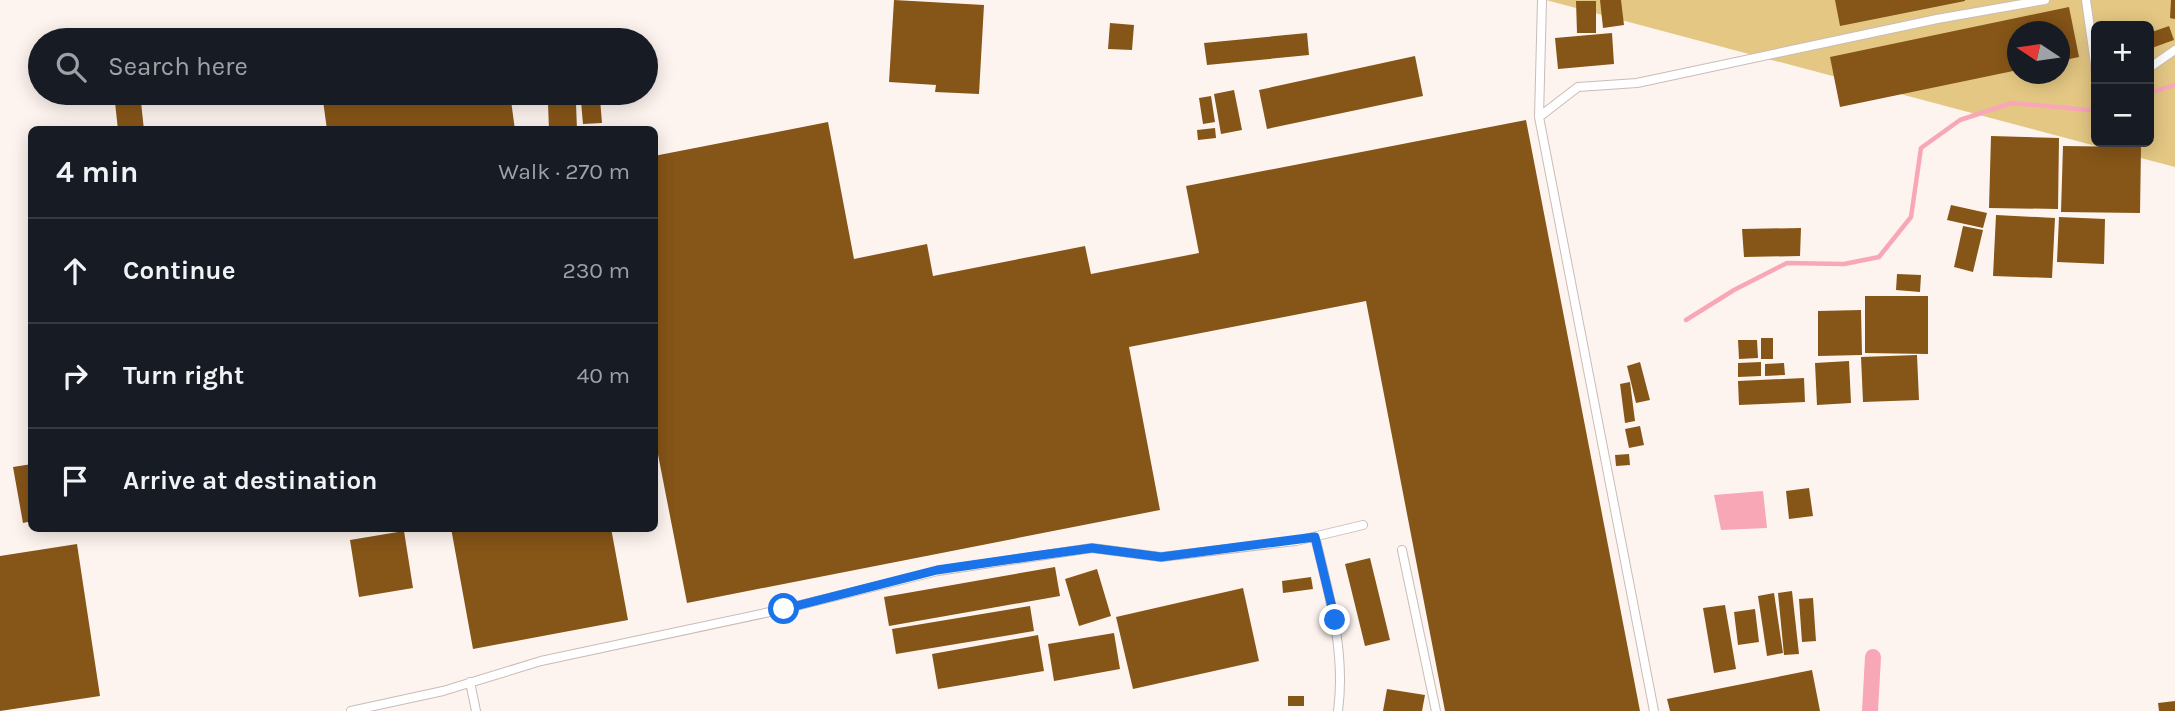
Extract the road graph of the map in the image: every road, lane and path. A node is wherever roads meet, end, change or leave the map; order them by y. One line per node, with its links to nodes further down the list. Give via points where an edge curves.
1 (1542, 0): 7 (lane)
2 (2045, 0): 7 (lane, via 1637,83 1578,87)
3 (2086, 0): 4 (lane)
4 (2091, 36)
5 (2175, 50): 6 (lane)
6 (2154, 65)
7 (1539, 117): 16 (lane)
8 (1363, 525): 9 (lane)
9 (1315, 537): 11 (lane, via 1161,557 1092,548 937,570 784,609 541,661); 14 (lane, via 1335,620)
10 (1402, 550): 15 (lane)
11 (470, 682): 12 (lane); 13 (lane)
12 (351, 711)
13 (476, 711)
14 (1338, 711)
15 (1436, 711)
16 (1654, 711)

